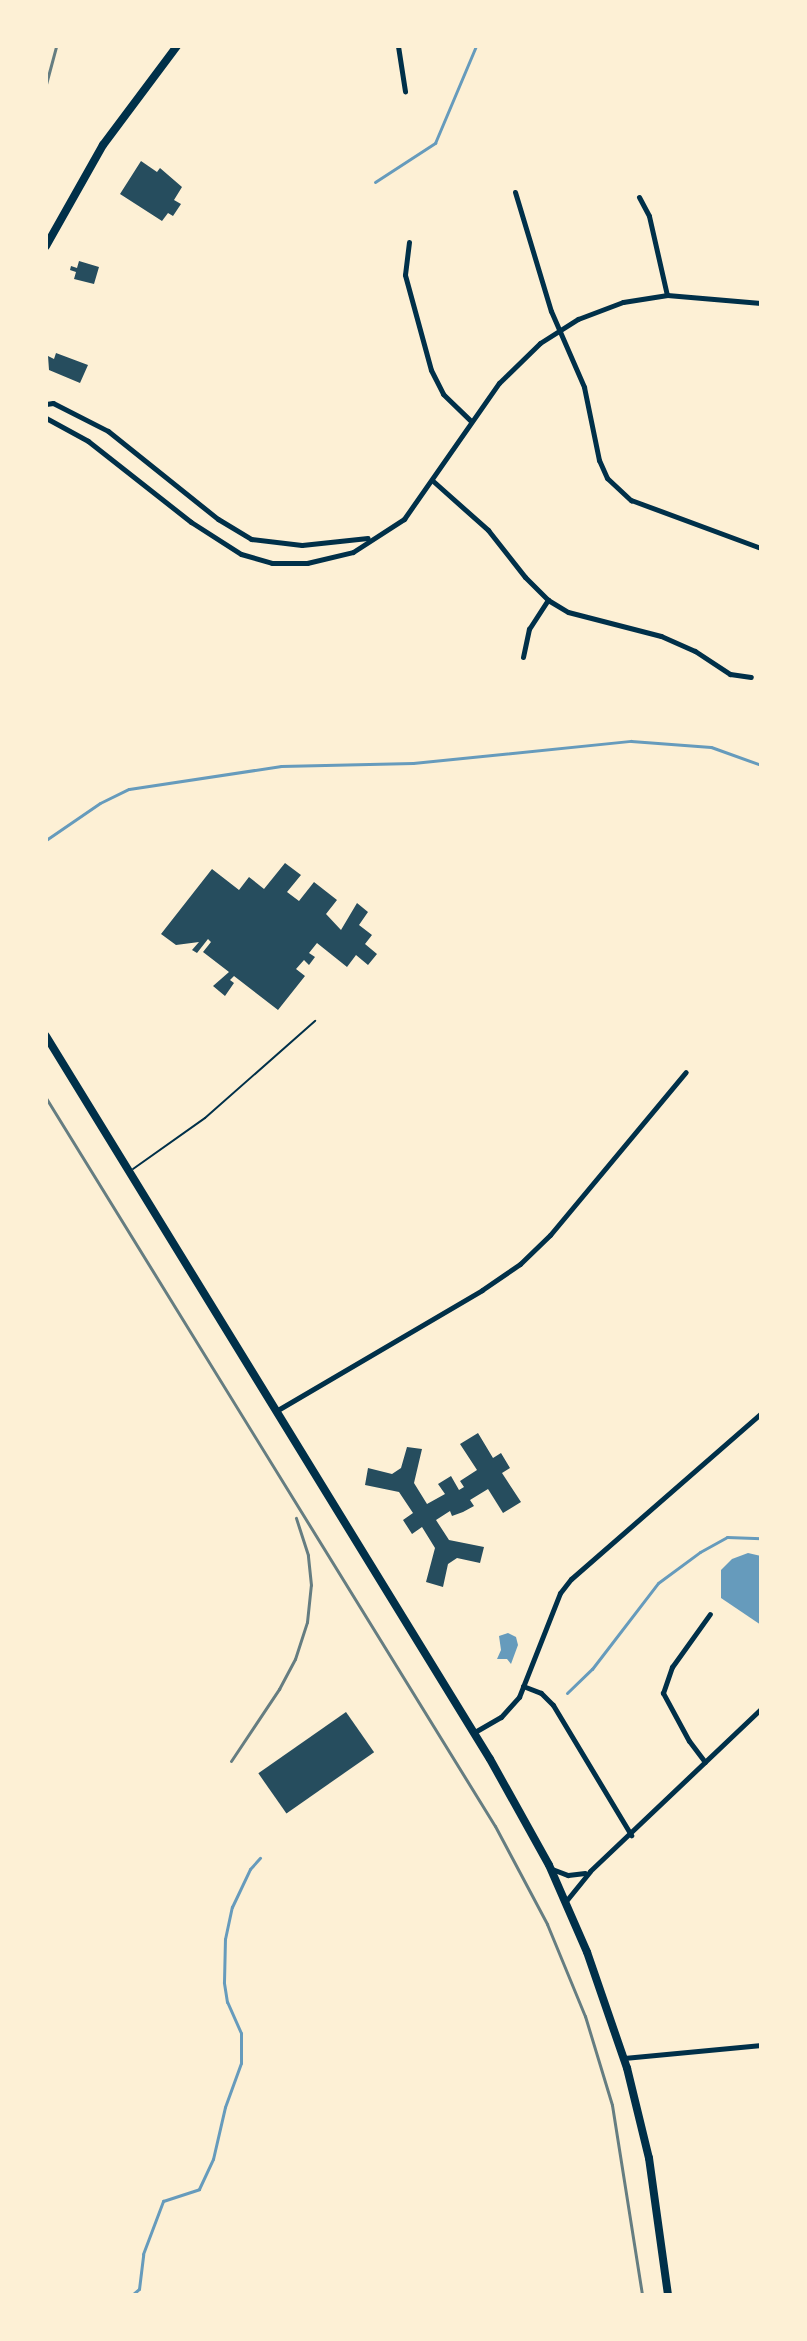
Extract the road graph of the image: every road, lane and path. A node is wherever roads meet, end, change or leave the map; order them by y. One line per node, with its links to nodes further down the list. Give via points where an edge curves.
1 (177, 46): 7 (main road, via 103,145)
2 (398, 46): 3 (street)
3 (405, 91)
4 (515, 192): 10 (street)
5 (639, 197): 8 (street, via 649,216)
6 (409, 242): 13 (street, via 405,275 431,370 443,394)
7 (46, 246)
8 (667, 295): 9 (street); 10 (street, via 606,307)
9 (761, 303)
10 (559, 331): 13 (street, via 517,363); 16 (street, via 584,387 599,460 612,484 641,505)
11 (46, 404): 15 (street, via 108,431 251,539 302,545)
12 (46, 418): 15 (street, via 88,441 241,554 272,563 307,563 353,552)
13 (471, 421): 14 (street)
14 (433, 481): 15 (street, via 404,519); 17 (street, via 488,530)
15 (369, 538)
16 (761, 548)
17 (548, 600): 18 (street, via 529,629); 19 (street, via 568,612 661,636 725,672)
18 (523, 657)
19 (751, 677)
20 (315, 1021): 23 (lane, via 205,1118)
21 (46, 1036): 23 (main road)
22 (686, 1072): 24 (street, via 520,1264)
23 (129, 1172): 24 (main road)
24 (275, 1411): 29 (main road)
25 (761, 1413): 27 (street, via 571,1579 560,1593)
26 (710, 1614): 30 (street, via 672,1667 663,1693)
27 (523, 1686): 29 (street, via 501,1717); 31 (street, via 553,1705)
28 (761, 1709): 30 (street)
29 (473, 1733): 32 (main road)
30 (705, 1762): 31 (street)
31 (631, 1835): 33 (street)
32 (551, 1869): 33 (street, via 568,1875); 34 (main road)
33 (590, 1871): 34 (street)
34 (566, 1901): 36 (main road)
35 (761, 2045): 36 (street)
36 (624, 2058): 37 (main road, via 649,2158)
37 (668, 2295)

